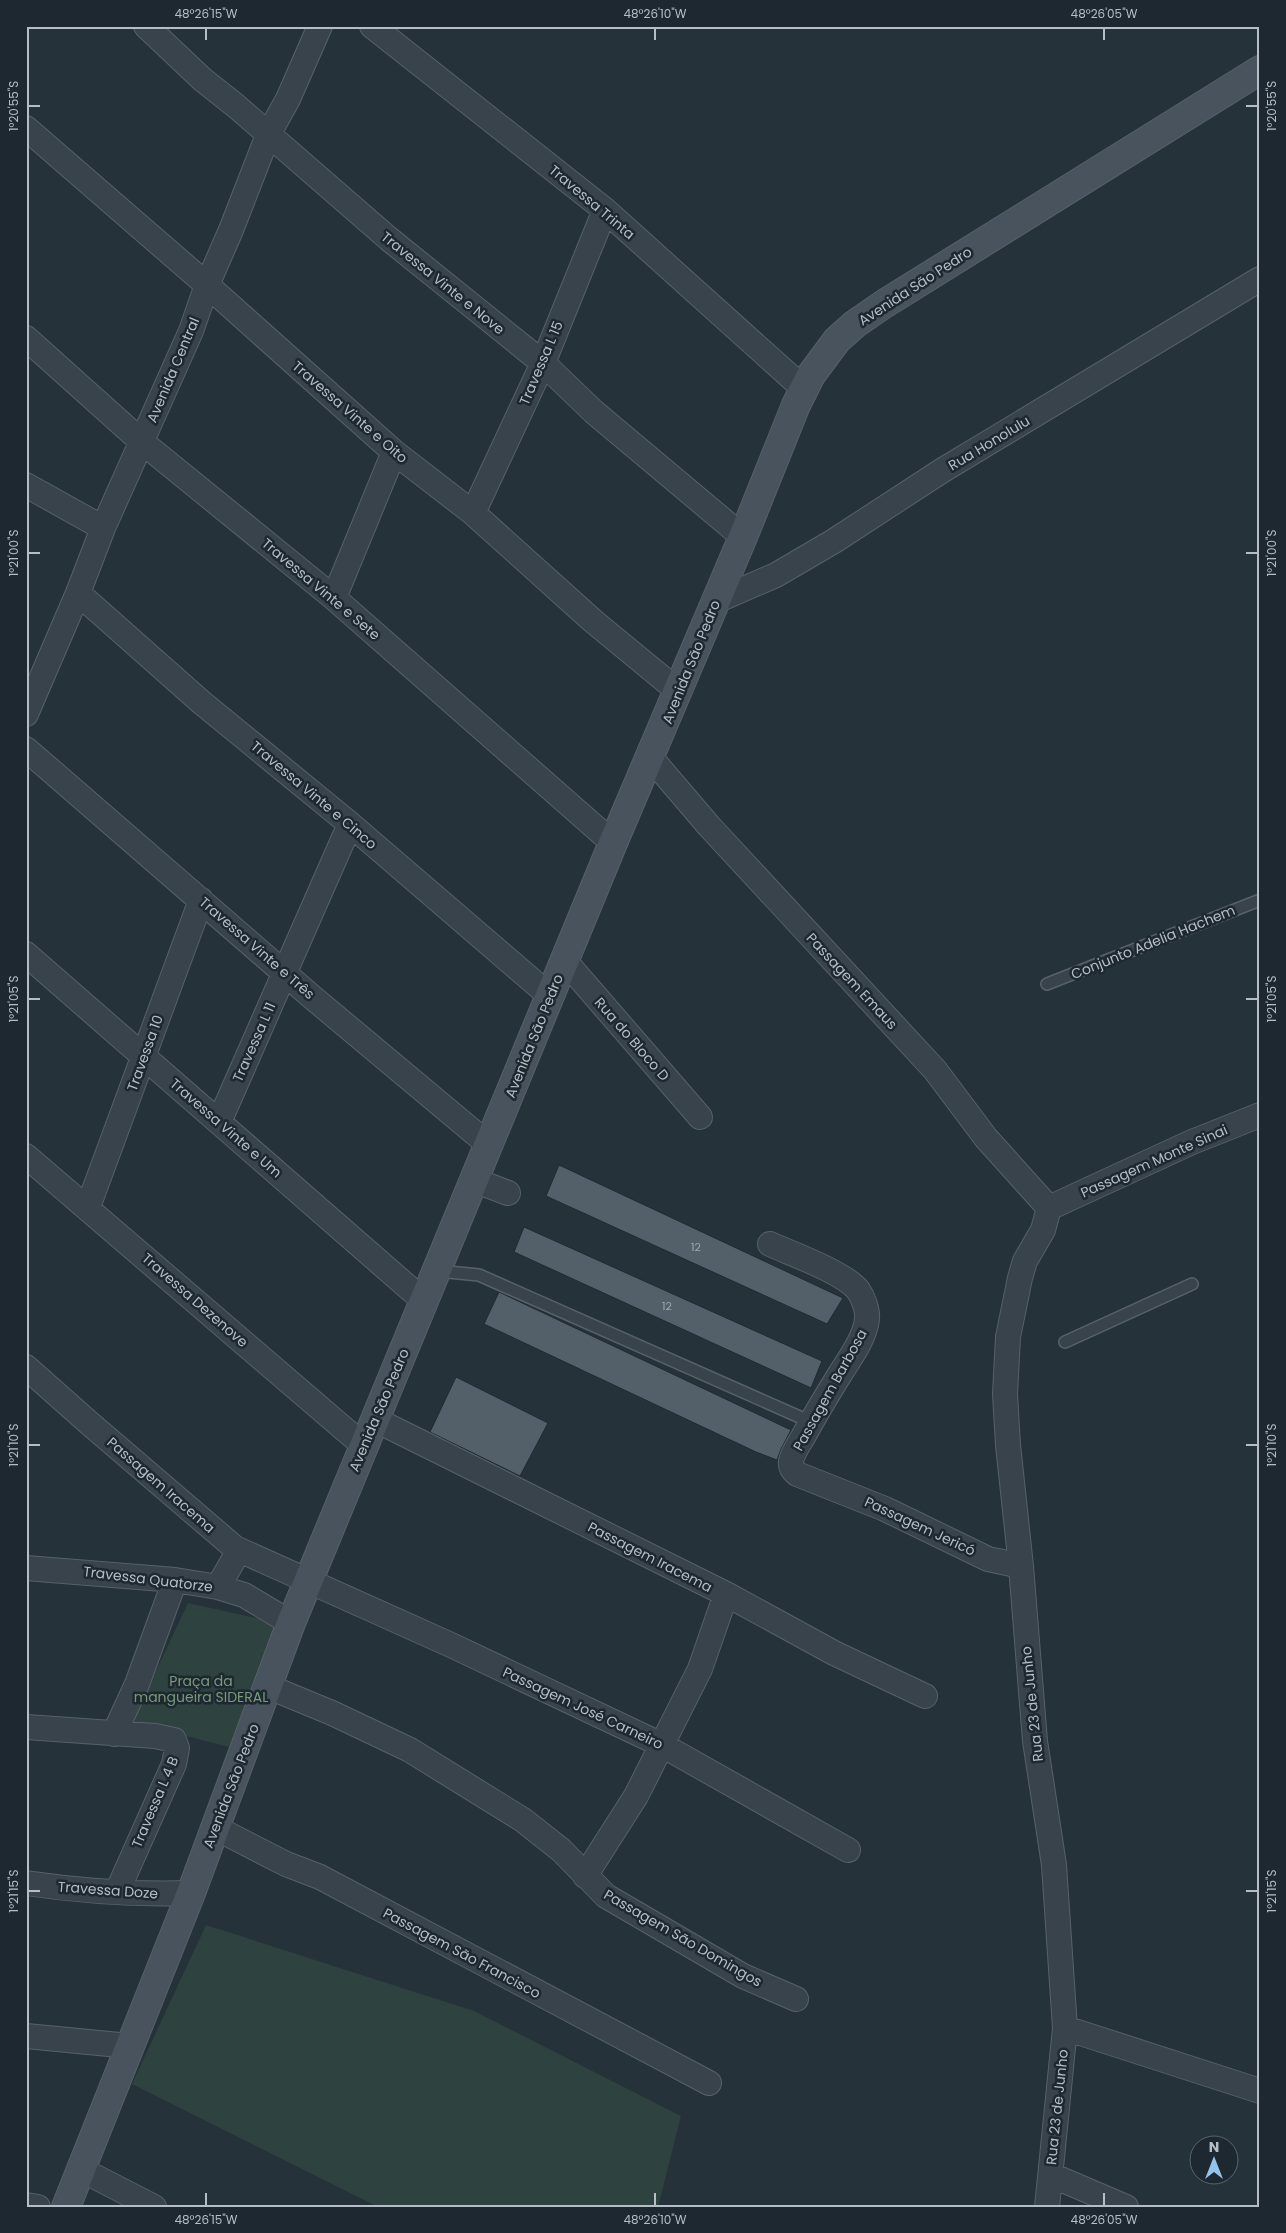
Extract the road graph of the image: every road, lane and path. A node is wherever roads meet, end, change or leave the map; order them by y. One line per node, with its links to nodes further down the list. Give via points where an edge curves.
1 (146, 26): 6 (street, Travessa Vinte e Nove)
2 (320, 26): 6 (street, Avenida Central, via 288,99)
3 (372, 26): 7 (street, Travessa Trinta)
4 (1260, 70): 12 (main road, Avenida São Pedro, via 855,324 824,356)
5 (26, 128): 9 (street, Travessa Vinte e Oito)
6 (268, 135): 9 (street, Avenida Central); 11 (street, Travessa Vinte e Nove, via 389,239)
7 (605, 210): 11 (street, Travessa L 15); 12 (street, Travessa Trinta)
8 (1260, 279): 21 (street, Rua Honolulu, via 943,470 834,541 776,575)
9 (207, 285): 13 (street, Avenida Central, via 191,331); 14 (street, Travessa Vinte e Oito)
10 (26, 338): 13 (street, Travessa Vinte e Sete)
11 (543, 363): 16 (street, Travessa L 15); 18 (street, Travessa Vinte e Nove, via 602,418)
12 (804, 389): 18 (main road, Avenida São Pedro)
13 (142, 442): 17 (street, Avenida Central); 20 (street, Travessa Vinte e Sete)
14 (394, 452): 16 (street, Travessa Vinte e Oito); 20 (street)
15 (26, 485): 17 (street)
16 (473, 513): 23 (street, Travessa Vinte e Oito)
17 (103, 528): 19 (street, Avenida Central)
18 (744, 537): 21 (main road, Avenida São Pedro)
19 (78, 593): 22 (street, Avenida Central); 27 (street, Travessa Vinte e Cinco, via 201,702)
20 (334, 598): 28 (street, Travessa Vinte e Sete)
21 (716, 601): 23 (main road, Avenida São Pedro)
22 (34, 671): 24 (street, Avenida Central)
23 (678, 691): 26 (main road, Avenida São Pedro)
24 (26, 714)
25 (26, 749): 29 (street, Travessa Vinte e Três)
26 (651, 758): 28 (main road, Avenida São Pedro); 45 (street, Passagem Emaus, via 722,840 935,1070 986,1138)
27 (350, 824): 33 (street, Travessa L 11); 35 (street, Travessa Vinte e Cinco)
28 (613, 843): 32 (main road, Avenida São Pedro)
29 (201, 900): 33 (street, Travessa Vinte e Três); 36 (street, Travessa 10)
30 (1260, 900): 34 (lane, Conjunto Adelia Hachem)
31 (26, 954): 36 (street, Travessa Vinte e Um)
32 (565, 961): 35 (main road, Avenida São Pedro); 38 (street, Rua do Bloco D)
33 (285, 972): 39 (street, Travessa L 11); 40 (street, Travessa Vinte e Três)
34 (1047, 984)
35 (550, 996): 40 (main road, Avenida São Pedro)
36 (144, 1056): 39 (street, Travessa Vinte e Um); 44 (street, Travessa 10)
37 (1260, 1115): 45 (street, Passagem Monte Sinai, via 1192,1142)
38 (700, 1117)
39 (219, 1122): 49 (street, Travessa Vinte e Um)
40 (489, 1145): 42 (main road, Avenida São Pedro)
41 (26, 1156): 44 (street, Travessa Dezenove)
42 (474, 1180): 43 (street); 47 (main road, Avenida São Pedro)
43 (508, 1193)
44 (88, 1207): 54 (street, Travessa Dezenove)
45 (1049, 1208): 57 (street, Rua 23 de Junho, via 1044,1230 1025,1261 1008,1337 1006,1420)
46 (770, 1244): 53 (street, Passagem Barbosa, via 826,1269 852,1285 861,1296 867,1312 863,1332 852,1354)
47 (438, 1271): 49 (main road, Avenida São Pedro); 53 (lane, via 479,1275)
48 (1192, 1284): 50 (lane)
49 (425, 1302): 52 (main road, Avenida São Pedro)
50 (1066, 1342)
51 (26, 1366): 56 (street, Passagem Iracema)
52 (374, 1419): 54 (main road, Avenida São Pedro); 62 (street, Passagem Iracema)
53 (811, 1422): 55 (street, Passagem Barbosa, via 791,1463 796,1474)
54 (364, 1446): 60 (main road, Avenida São Pedro)
55 (820, 1482): 57 (street, Passagem Jericó, via 885,1508 988,1559)
56 (235, 1548): 60 (street, Passagem Iracema); 61 (street, via 234,1559)
57 (1021, 1566): 76 (street, Rua 23 de Junho, via 1035,1741 1054,1865)
58 (26, 1568): 59 (street, Travessa Quatorze)
59 (175, 1580): 61 (street, Travessa Quatorze); 67 (street, via 137,1684)
60 (309, 1583): 63 (main road, Avenida São Pedro); 68 (street, Passagem José Carneiro, via 451,1645)
61 (218, 1587): 63 (street, Travessa Quatorze, via 244,1595)
62 (726, 1594): 65 (street, Passagem Iracema, via 834,1653); 68 (street, via 700,1668)
63 (291, 1623): 64 (main road, Avenida São Pedro)
64 (269, 1687): 69 (main road, Avenida São Pedro); 71 (street, Passagem São Domingos, via 410,1750 468,1784 543,1835)
65 (926, 1696)
66 (26, 1728): 67 (street)
67 (114, 1734): 73 (street, Travessa L 4 B, via 168,1737 174,1740 177,1748 174,1764)
68 (662, 1745): 70 (street, Passagem José Carneiro); 71 (street, via 636,1796)
69 (214, 1826): 74 (main road, Avenida São Pedro); 79 (street, Passagem São Francisco, via 286,1864 320,1877)
70 (848, 1850)
71 (585, 1876): 75 (street, Passagem São Domingos, via 606,1896 627,1909 744,1976)
72 (26, 1883): 73 (street, Travessa Doze)
73 (117, 1892): 74 (street, Travessa Doze)
74 (191, 1893): 78 (main road, Avenida São Pedro)
75 (796, 1999)
76 (1065, 2028): 80 (street); 82 (street, Rua 23 de Junho)
77 (26, 2036): 78 (street)
78 (130, 2046): 81 (main road, Avenida São Pedro)
79 (709, 2083)
80 (1260, 2091)
81 (82, 2170): 85 (main road, Avenida São Pedro); 86 (street)
82 (1051, 2175): 87 (street, Rua 23 de Junho); 88 (street)
83 (26, 2205): 84 (street)
84 (38, 2207)
85 (66, 2207)
86 (154, 2207)
87 (1047, 2207)
88 (1126, 2207)

